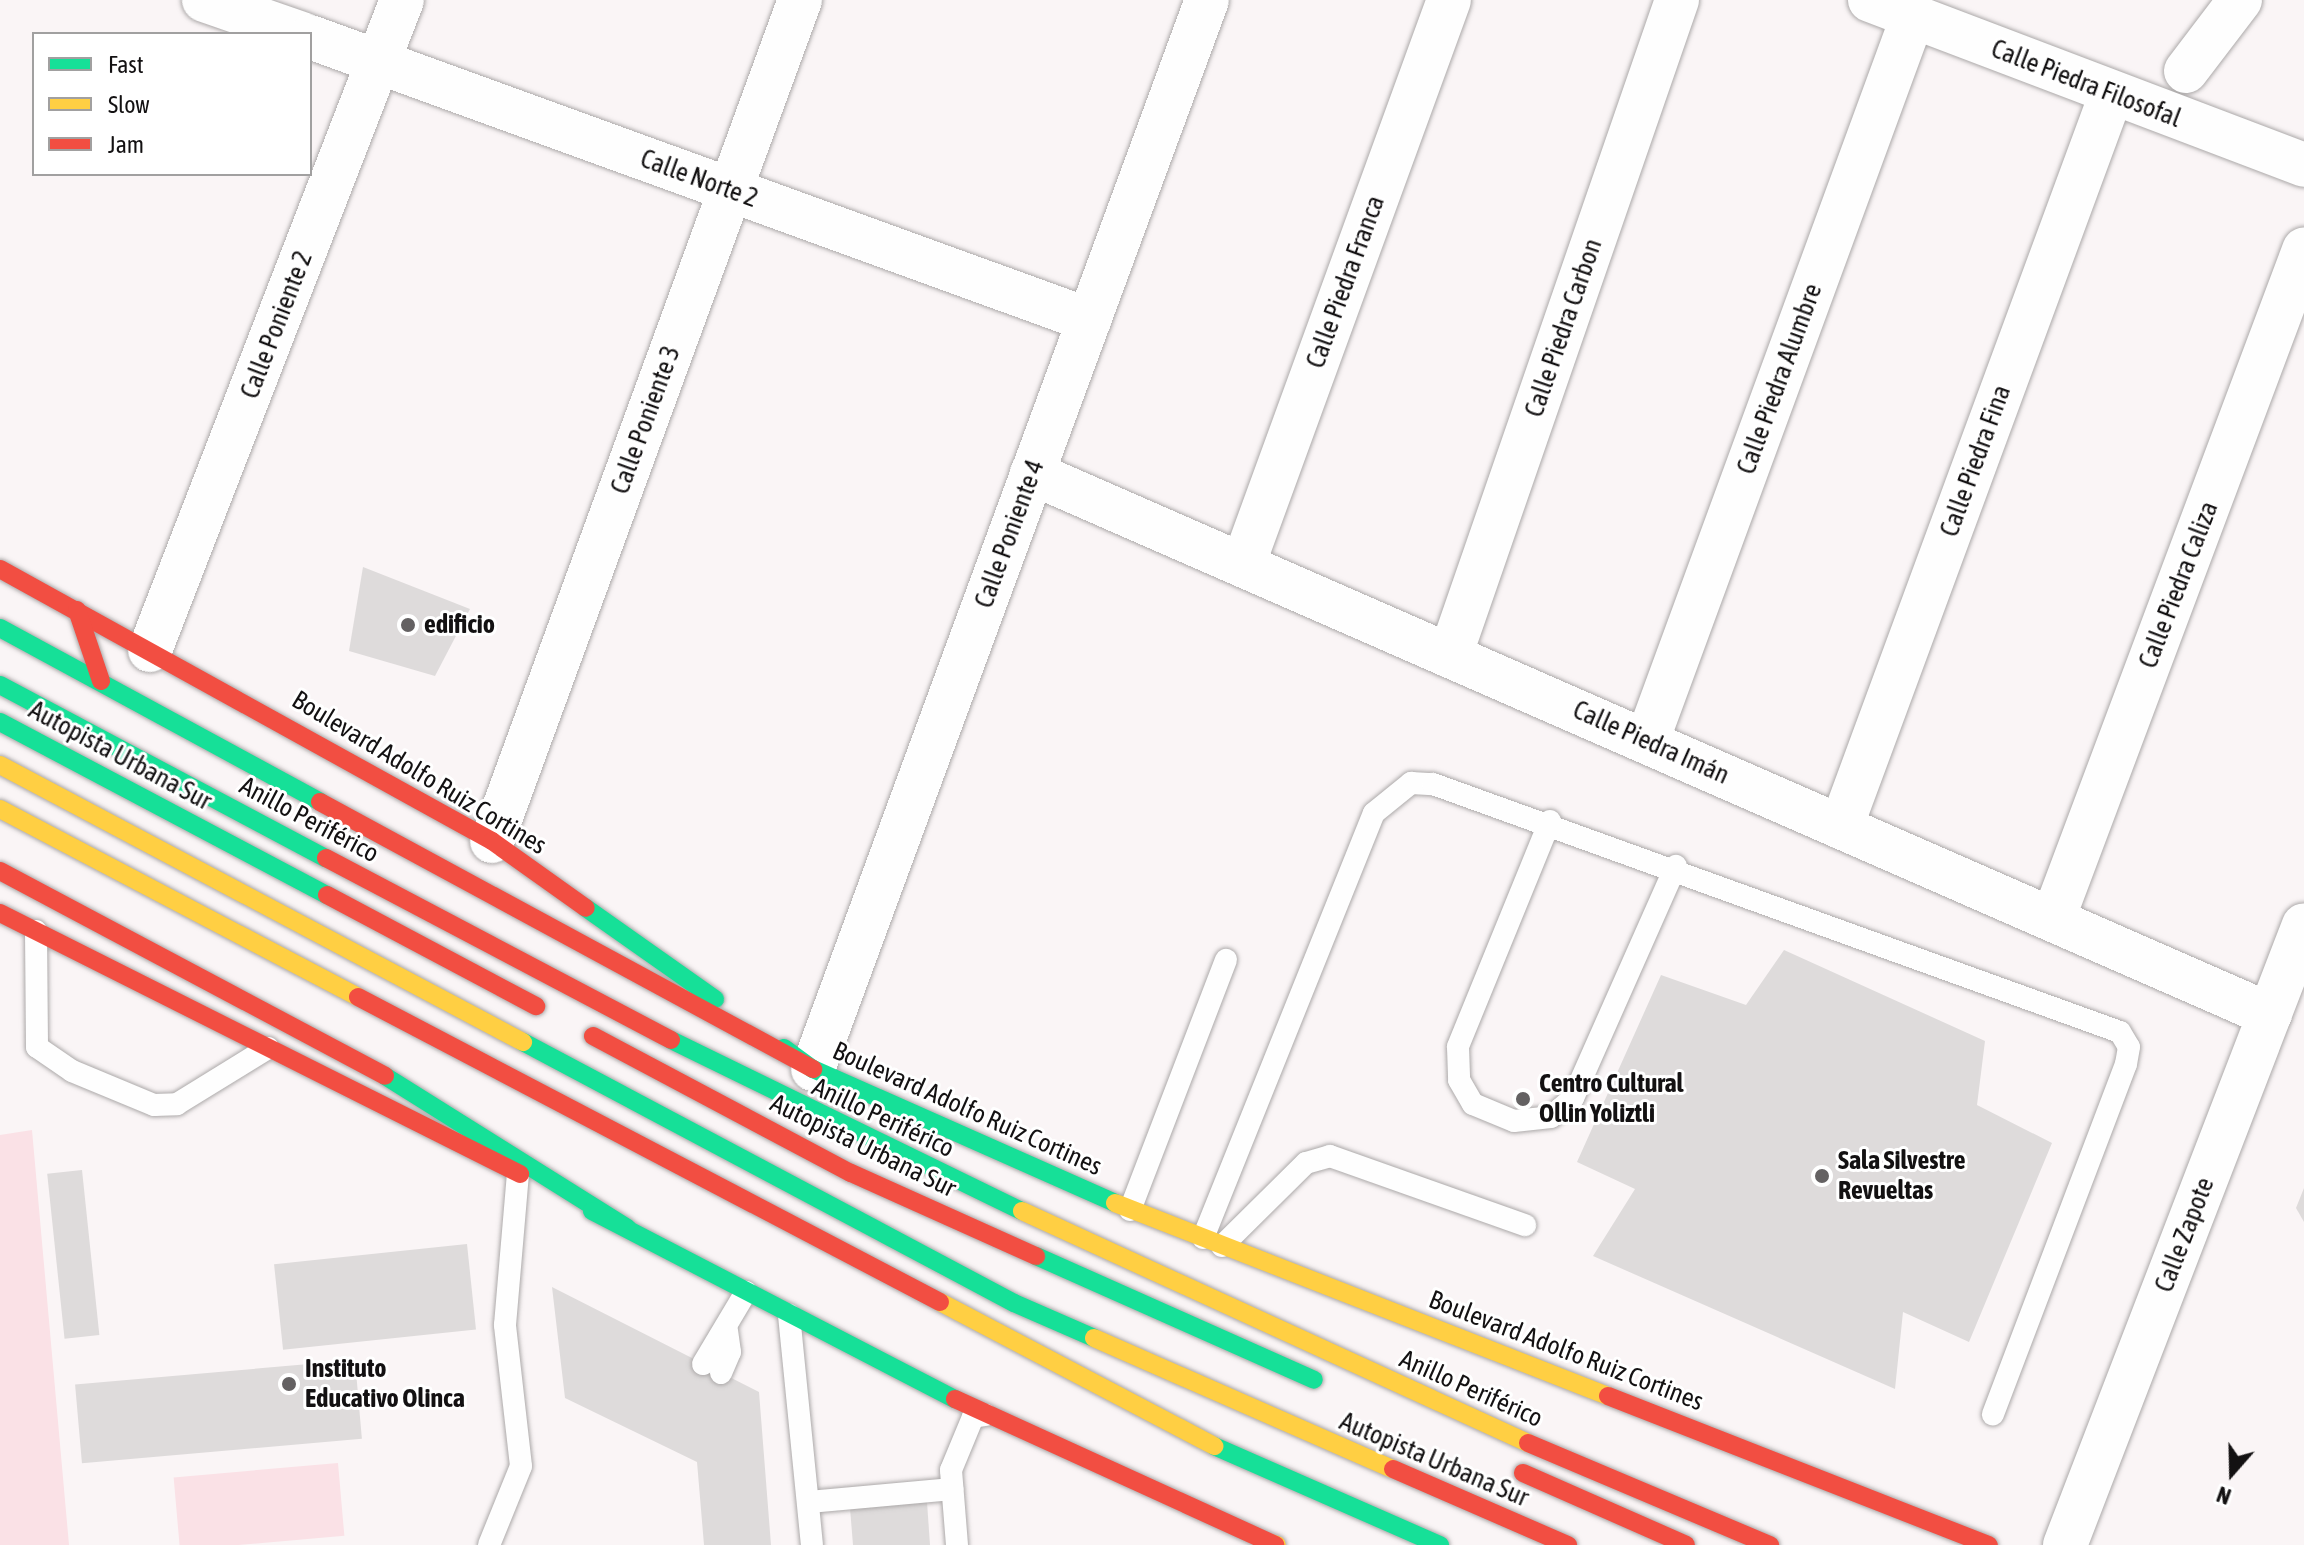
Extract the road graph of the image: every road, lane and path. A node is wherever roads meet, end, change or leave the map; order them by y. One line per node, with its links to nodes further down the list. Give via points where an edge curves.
1 (204, 0): 10 (street)
2 (402, 0): 12 (street, Calle Poniente 2)
3 (800, 0): 16 (street, Calle Poniente 3)
4 (1207, 0): 18 (street, Calle Poniente 4)
5 (1449, 0): 20 (street, Calle Piedra Franca)
6 (1677, 0): 25 (street, Calle Piedra Carbon)
7 (1870, 0): 9 (street, Calle Piedra Filosofal)
8 (2240, 0): 13 (street)
9 (1913, 16): 14 (street, Calle Piedra Filosofal); 29 (street, Calle Piedra Alumbre)
10 (296, 32)
11 (312, 38): 12 (street, Calle Norte 2)
12 (380, 61): 16 (street, Calle Norte 2); 24 (street, Calle Poniente 2)
13 (2186, 71)
14 (2111, 95): 15 (street, Calle Piedra Filosofal); 33 (street, Calle Piedra Fina)
15 (2304, 165)
16 (730, 191): 18 (street, Calle Norte 2); 34 (street, Calle Poniente 3)
17 (2304, 250): 39 (street, Calle Piedra Caliza)
18 (1089, 320): 19 (street, Calle Poniente 4)
19 (1032, 473): 20 (street, Calle Piedra Imán); 47 (street, Calle Poniente 4)
20 (1243, 565): 25 (street, Calle Piedra Imán)
21 (0, 569): 22 (main road, Boulevard Adolfo Ruiz Cortines)
22 (77, 610): 24 (main road, Boulevard Adolfo Ruiz Cortines); 26 (main road)
23 (0, 628): 26 (main road)
24 (150, 650): 34 (main road, Boulevard Adolfo Ruiz Cortines)
25 (1450, 656): 29 (street, Calle Piedra Imán)
26 (101, 681): 37 (main road)
27 (0, 685): 47 (main road, Anillo Periférico)
28 (0, 722): 43 (main road, Autopista Urbana Sur)
29 (1647, 741): 33 (street, Calle Piedra Imán)
30 (0, 765): 68 (main road, Autopista Urbana Sur, via 1014,1303)
31 (0, 809): 67 (main road, via 1263,1472)
32 (1550, 821): 35 (lane); 35 (lane, via 1458,1047 1459,1080 1473,1104 1514,1121 1551,1117 1573,1098); 52 (lane, via 1411,783 1374,813)
33 (1841, 827): 39 (street, Calle Piedra Imán)
34 (492, 841): 47 (main road, Boulevard Adolfo Ruiz Cortines)
35 (1676, 866): 58 (lane, via 2104,1021 2129,1047)
36 (0, 871): 51 (main road, via 450,1110)
37 (453, 871): 47 (main road); 47 (main road)
38 (0, 913): 41 (main road)
39 (2053, 919): 44 (street, Calle Piedra Imán)
40 (2304, 925): 44 (street, Calle Zapote)
41 (36, 931): 46 (main road); 46 (lane, via 37,1047 72,1071 154,1105 177,1104)
42 (1226, 960): 49 (lane)
43 (550, 1014)
44 (2270, 1015): 72 (street, Calle Zapote)
45 (578, 1029): 56 (main road, Autopista Urbana Sur, via 851,1173)
46 (268, 1048): 48 (main road)
47 (804, 1087): 49 (main road, Boulevard Adolfo Ruiz Cortines); 70 (main road, Anillo Periférico, via 1441,1406)
48 (518, 1173): 51 (main road); 63 (lane, via 505,1325 521,1466)
49 (1130, 1210): 52 (main road, Boulevard Adolfo Ruiz Cortines)
50 (1525, 1225): 52 (lane, via 1330,1156 1286,1179)
51 (627, 1228): 53 (main road)
52 (1213, 1242): 71 (main road, Boulevard Adolfo Ruiz Cortines)
53 (746, 1292): 54 (main road); 55 (lane, via 727,1330 730,1352)
54 (789, 1315): 57 (main road); 61 (lane)
55 (712, 1368)
56 (1340, 1391)
57 (987, 1415): 60 (lane, via 973,1417 960,1439); 62 (main road)
58 (1993, 1415)
59 (1498, 1462): 69 (main road, Autopista Urbana Sur)
60 (953, 1494): 61 (lane); 65 (lane, via 941,1519); 66 (lane)
61 (809, 1502): 64 (lane)
62 (1274, 1544)
63 (489, 1545)
64 (812, 1545)
65 (943, 1545)
66 (957, 1545)
67 (1440, 1545)
68 (1568, 1545)
69 (1686, 1545)
70 (1770, 1545)
71 (1989, 1545)
72 (2065, 1545)

